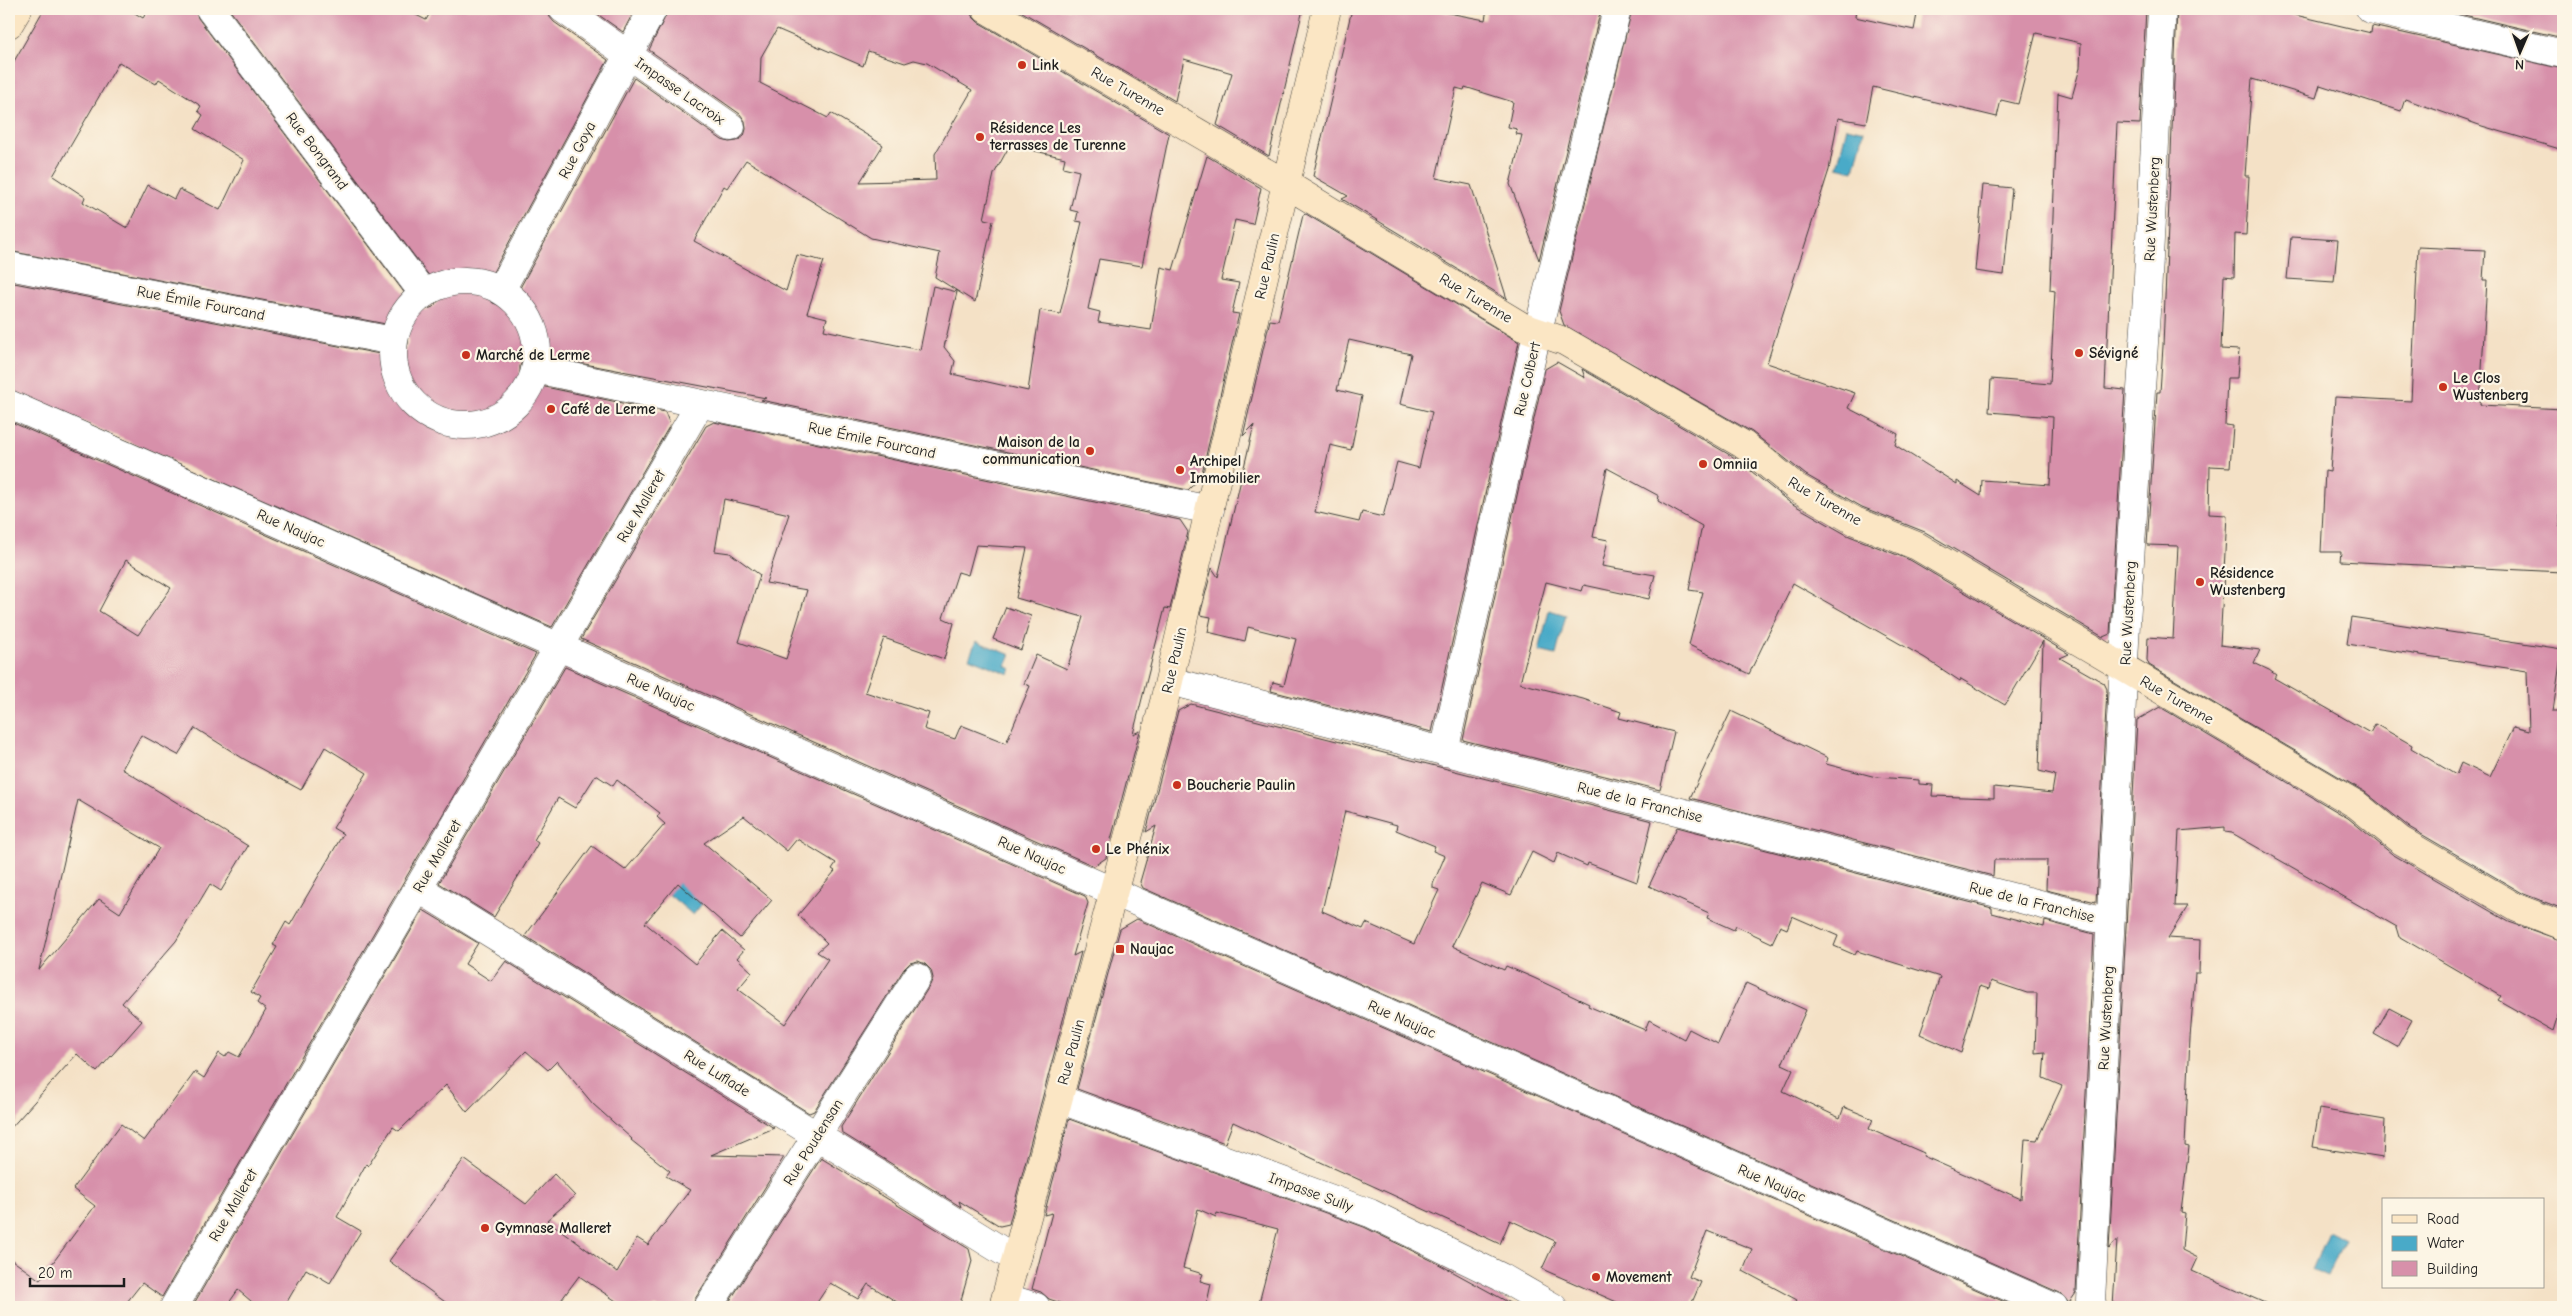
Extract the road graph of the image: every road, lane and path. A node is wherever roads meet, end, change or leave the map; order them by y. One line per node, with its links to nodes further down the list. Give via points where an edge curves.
1 (18, 9): 10 (street)
2 (210, 9): 17 (street, Rue Bongrand)
3 (563, 9): 12 (street, Impasse Lacroix)
4 (653, 9): 12 (street, Rue Goya)
5 (986, 9): 14 (street, Rue Turenne)
6 (1328, 9): 14 (street, Rue Paulin)
7 (1617, 9): 18 (street, Rue Colbert)
8 (2162, 9): 25 (street, Rue Wustenberg)
9 (2370, 9): 11 (street)
10 (9, 24)
11 (2563, 54)
12 (628, 55): 13 (street, Impasse Lacroix); 16 (street, Rue Goya)
13 (731, 127)
14 (1286, 184): 18 (street, Rue Turenne, via 1523,326); 23 (street, Rue Paulin)
15 (9, 266): 19 (street, Rue Émile Fourcand)
16 (500, 290): 17 (street, via 482,283 462,281 442,285); 20 (street, via 518,305 531,324 537,346)
17 (424, 294): 19 (street, via 404,314)
18 (1539, 332): 25 (street, Rue Turenne, via 1564,341 1744,445 1797,488 1855,521 1917,546); 27 (street, Rue Colbert)
19 (394, 340): 20 (street, via 393,363 404,390 412,402 430,416 450,424 472,425 494,419 527,390)
20 (535, 369): 22 (street, Rue Émile Fourcand)
21 (9, 404): 24 (street, Rue Naujac)
22 (700, 404): 23 (street, Rue Émile Fourcand); 24 (street, Rue Malleret)
23 (1210, 510): 26 (street, Rue Paulin)
24 (559, 646): 28 (street, Rue Malleret); 29 (street, Rue Naujac)
25 (2124, 669): 30 (street, Rue Wustenberg); 31 (street, Rue Turenne, via 2357,805 2400,840 2517,908)
26 (1170, 681): 27 (street, Rue de la Franchise); 29 (street, Rue Paulin)
27 (1444, 752): 30 (street, Rue de la Franchise, via 2085,916)
28 (418, 888): 34 (street, Rue Luflade); 37 (street, Rue Malleret)
29 (1114, 891): 33 (street, Rue Paulin); 41 (street, Rue Naujac)
30 (2110, 919): 42 (street, Rue Wustenberg)
31 (2563, 926)
32 (917, 978): 34 (street, Rue Poudensan)
33 (1059, 1099): 35 (street, Rue Paulin); 40 (street, Impasse Sully, via 1370,1214 1501,1277)
34 (817, 1136): 35 (street, Rue Luflade, via 1004,1252); 38 (street, Rue Poudensan)
35 (1017, 1255): 36 (street, Rue Paulin)
36 (1005, 1303): 39 (street)
37 (174, 1307)
38 (708, 1307)
39 (1036, 1307)
40 (1553, 1307)
41 (2054, 1307)
42 (2093, 1307)

